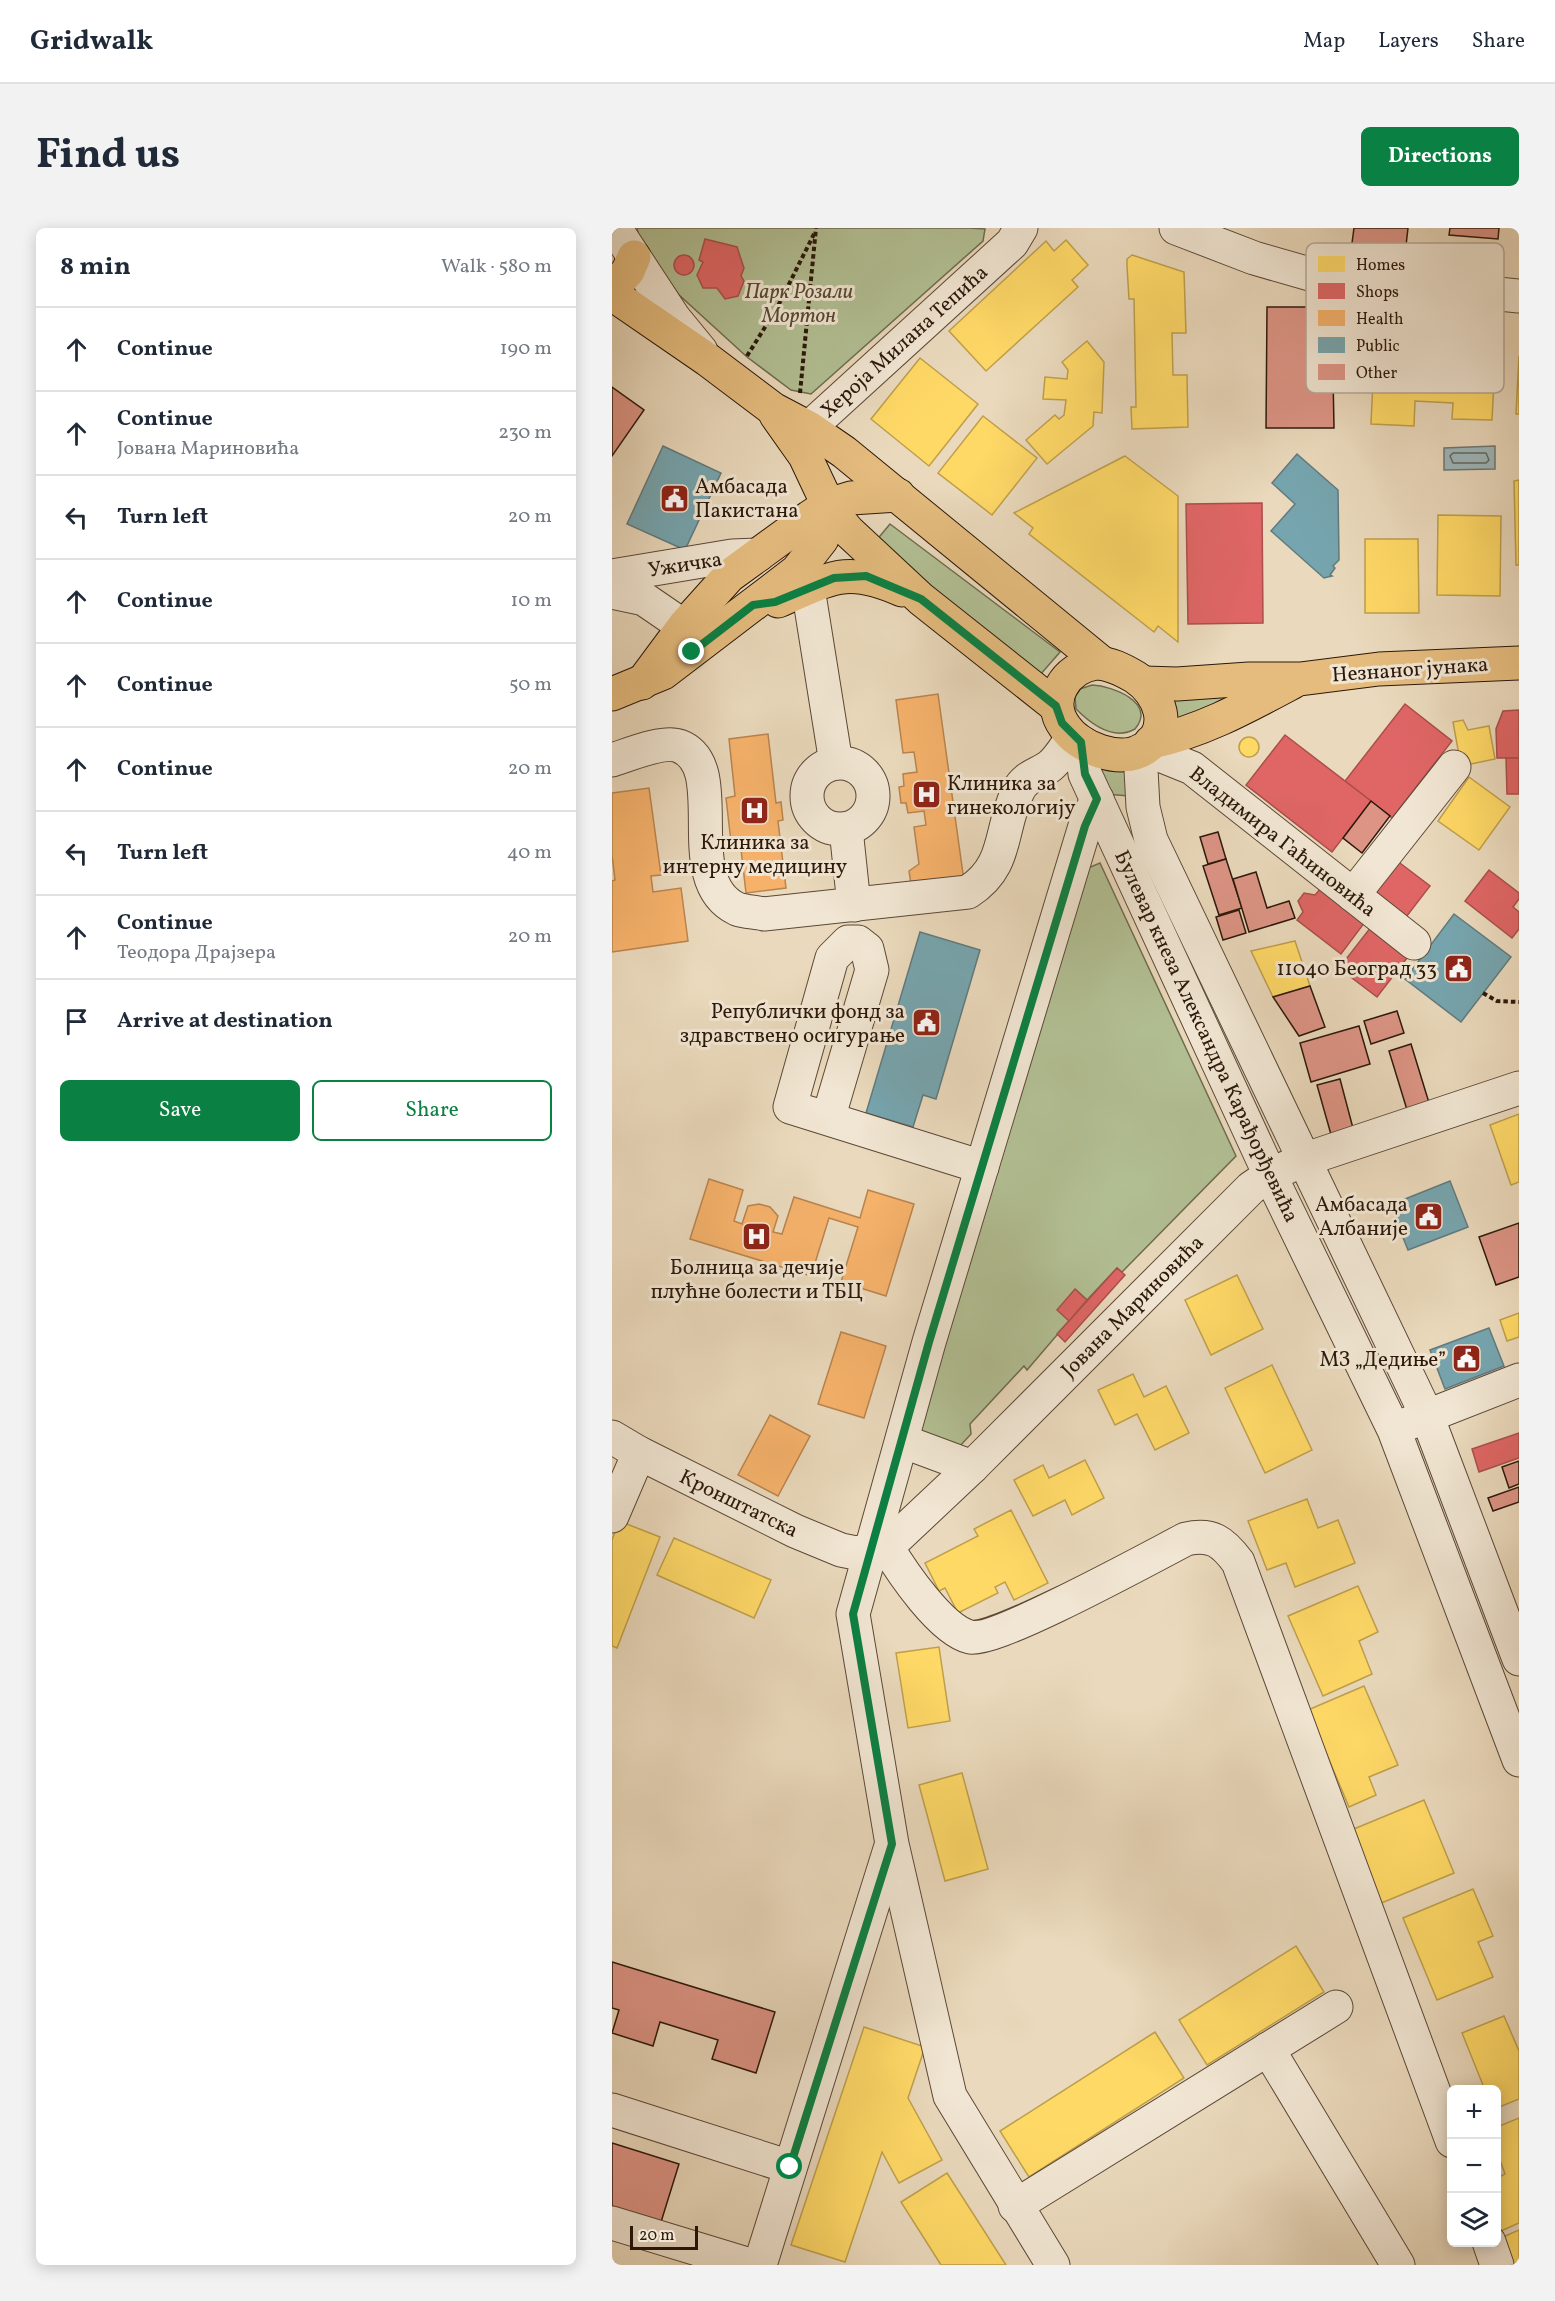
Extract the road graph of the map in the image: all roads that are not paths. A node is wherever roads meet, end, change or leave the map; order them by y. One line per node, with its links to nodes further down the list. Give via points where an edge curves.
1 (615, 228): 4 (street)
2 (1022, 228): 11 (street, Хероја Милана Тепића, via 1012,243)
3 (1176, 228): 5 (street)
4 (634, 257): 6 (main road); 10 (street)
5 (1306, 273)
6 (612, 289)
7 (612, 294): 10 (main road)
8 (1504, 294): 9 (street)
9 (1519, 296)
10 (708, 360): 11 (main road)
11 (794, 413): 12 (main road); 13 (main road, via 805,456)
12 (898, 495): 13 (main road, via 857,496); 22 (main road)
13 (828, 506): 14 (main road); 18 (main road, via 848,531); 19 (main road, via 824,533 808,561)
14 (758, 555): 15 (street, Ужичка); 20 (main road, via 729,576)
15 (612, 576)
16 (808, 588): 18 (main road, via 843,576 866,576); 19 (main road, via 775,602); 32 (street)
17 (612, 592): 20 (street, Ужичка, via 644,599)
18 (921, 599): 28 (main road)
19 (753, 605): 21 (main road)
20 (685, 625): 21 (street, Ужичка); 26 (main road)
21 (719, 630): 26 (main road, via 676,664)
22 (1102, 663): 25 (main road); 28 (main road, via 1085,666 1069,676 1058,692)
23 (1519, 663): 24 (main road, Незнаног јунака, via 1379,669)
24 (1300, 679): 25 (main road, Незнаног јунака); 30 (main road, Незнаног јунака, via 1207,725)
25 (1144, 682): 30 (main road, via 1160,709 1159,726)
26 (642, 683): 27 (main road)
27 (612, 694)
28 (1056, 706): 29 (main road, via 1062,723)
29 (1077, 739): 30 (main road, via 1112,753 1131,754); 34 (street, Булевар кнеза Александра Карађорђевића, via 1085,774); 37 (street, via 1050,766 1025,779 994,868 984,882 968,892)
30 (1145, 747): 36 (street, Владимира Гаћиновића, via 1192,768); 41 (street, Булевар кнеза Александра Карађорђевића, via 1143,807 1151,840)
31 (612, 760): 37 (street, via 660,746 678,745 693,754 702,771 709,879 720,897 738,909 764,914)
32 (836, 762): 35 (street, via 858,767 867,775 874,797 866,818); 35 (street, via 811,780 807,801 816,819 834,829)
33 (1454, 767): 36 (street)
34 (1097, 799): 42 (street, via 1085,826); 43 (street, Булевар кнеза Александра Карађорђевића)
35 (846, 829): 37 (street)
36 (1353, 895): 38 (street, Владимира Гаћиновића)
37 (854, 904)
38 (1414, 943)
39 (1519, 1088): 41 (street, Јована Мариновића)
40 (828, 1119): 40 (street, via 790,1107 832,958 848,942 858,942 867,949 872,970); 42 (street)
41 (1303, 1160): 43 (street, Јована Мариновића); 45 (street, Булевар кнеза Александра Карађорђевића)
42 (982, 1167): 47 (street)
43 (1270, 1174): 46 (street, Булевар кнеза Александра Карађорђевића); 49 (street, Јована Мариновића, via 1236,1202)
44 (1519, 1380): 45 (street)
45 (1427, 1416): 46 (street); 52 (street, Булевар кнеза Александра Карађорђевића)
46 (1394, 1430): 53 (street, Булевар кнеза Александра Карађорђевића)
47 (902, 1441): 49 (street); 51 (street)
48 (625, 1445): 50 (street); 51 (street, Кронштатска, via 795,1531 841,1550)
49 (972, 1467): 51 (street, Јована Мариновића)
50 (612, 1516)
51 (879, 1549): 54 (street, via 853,1614); 58 (street, via 943,1619 972,1638 1006,1629 1186,1539 1216,1538 1228,1549 1238,1562)
52 (1519, 1659)
53 (1519, 1760)
54 (892, 1844): 59 (street); 60 (street, via 950,2096)
55 (1336, 2007): 56 (street)
56 (1268, 2049): 60 (street); 66 (street)
57 (612, 2110): 59 (street)
58 (1451, 2139)
59 (790, 2167): 64 (street)
60 (1015, 2206): 65 (street)
61 (612, 2223): 63 (street)
62 (1491, 2247): 67 (street)
63 (750, 2265)
64 (760, 2265)
65 (1053, 2265)
66 (1398, 2265)
67 (1497, 2265)

